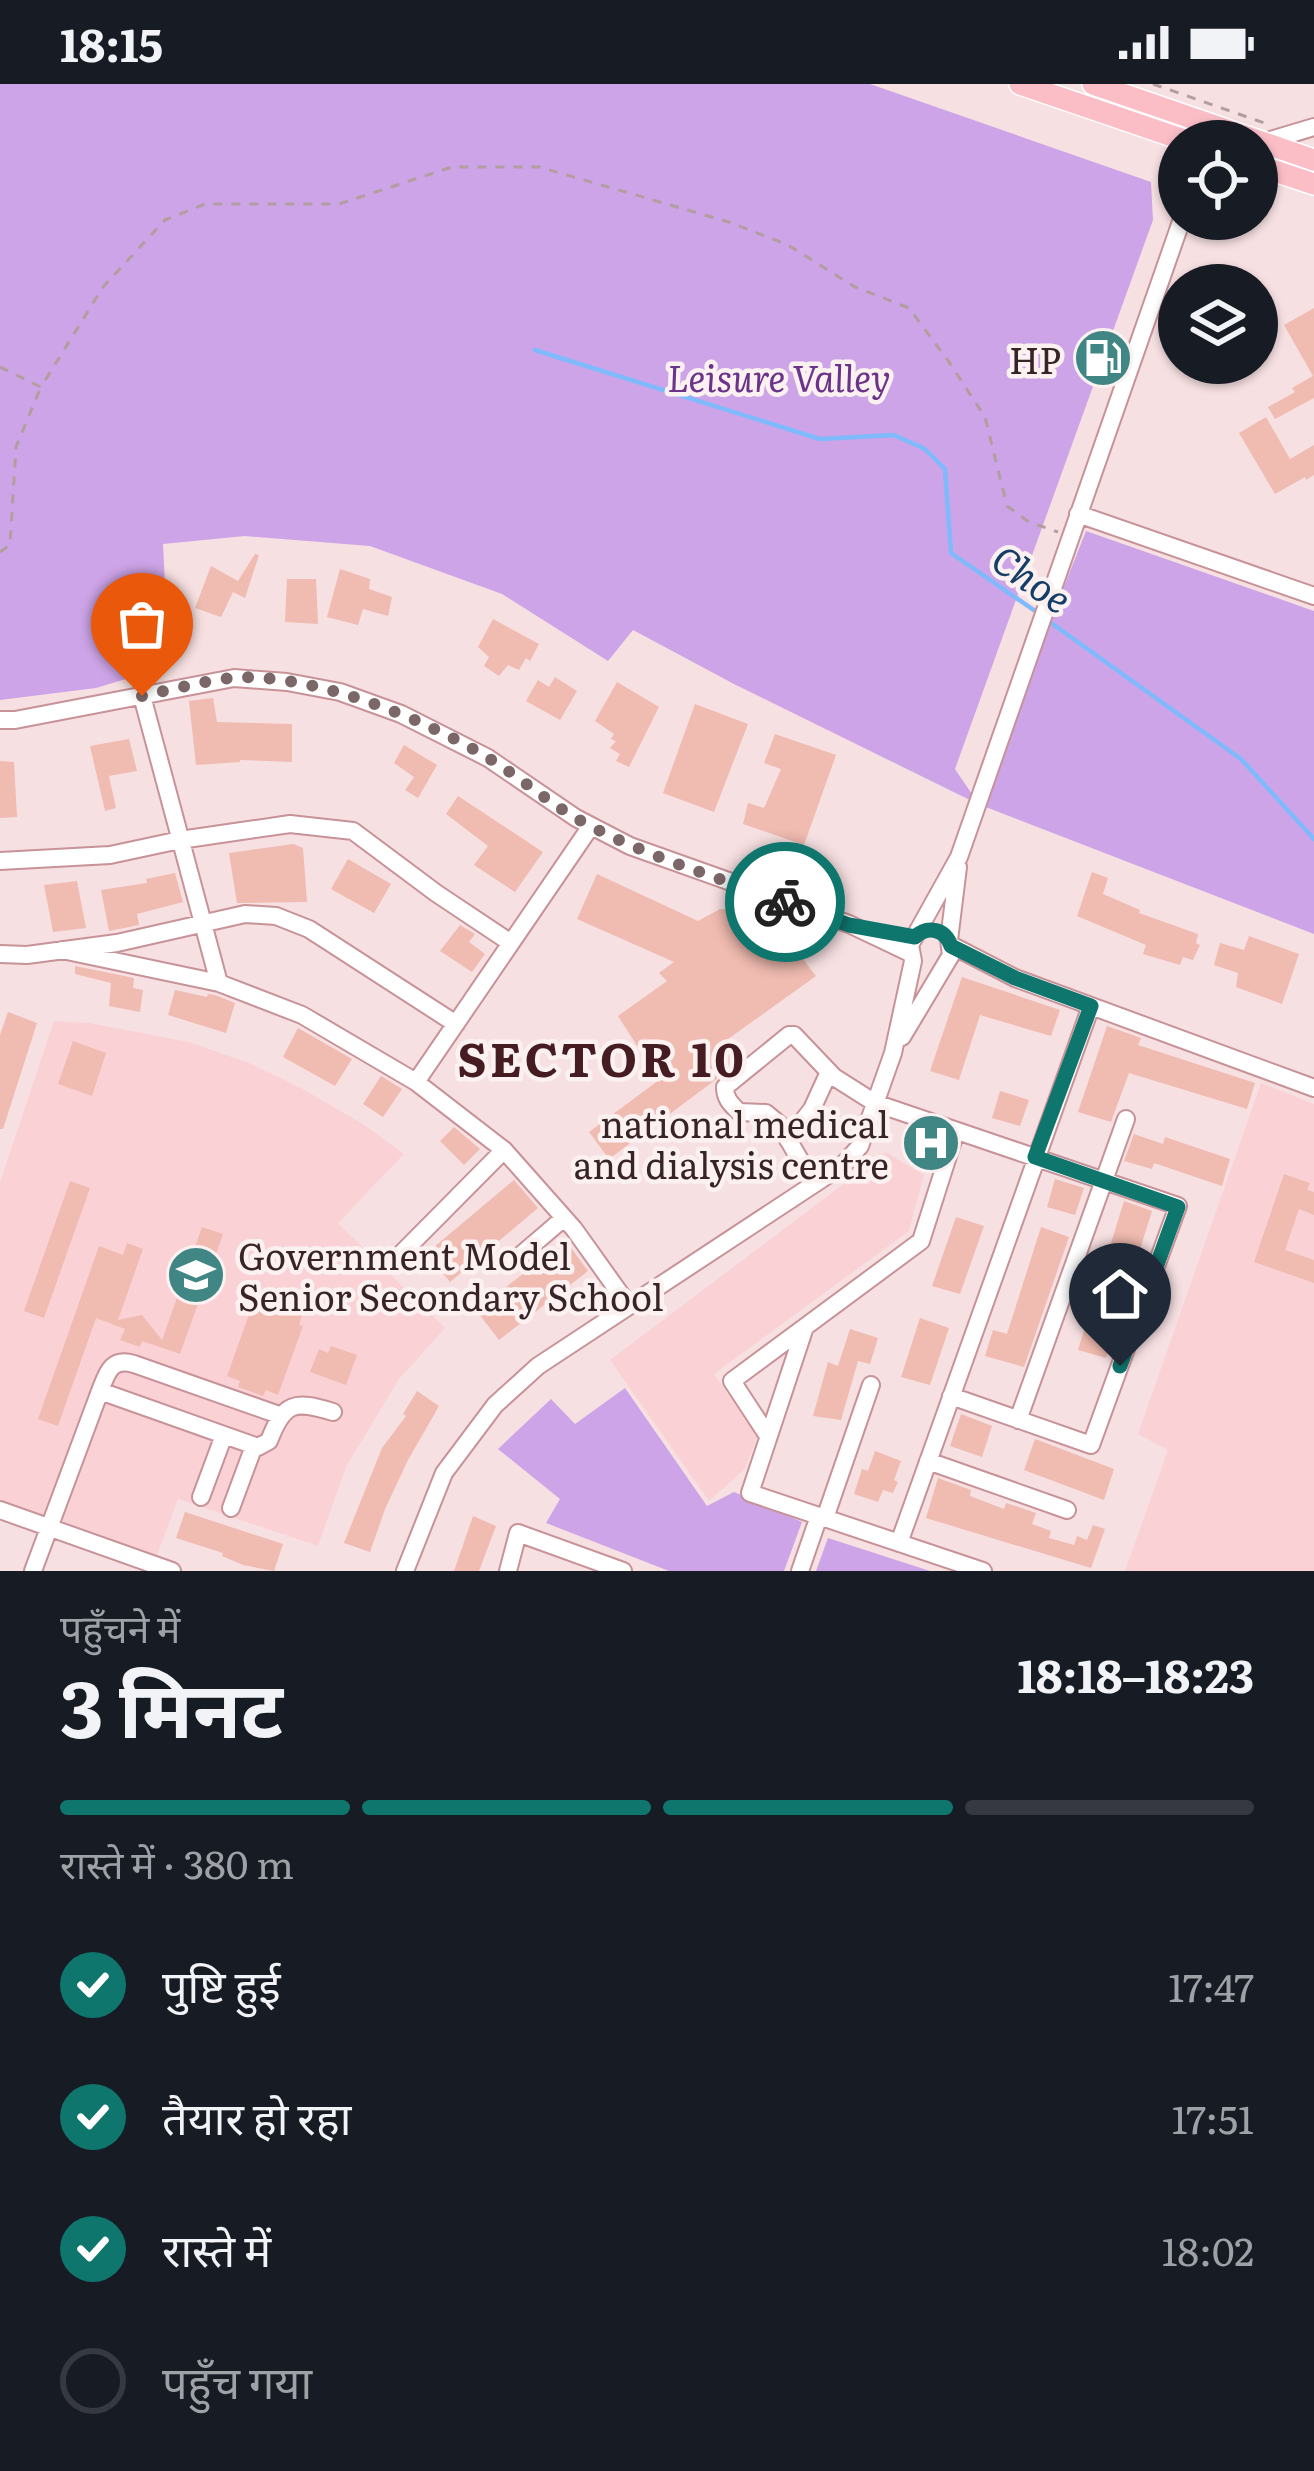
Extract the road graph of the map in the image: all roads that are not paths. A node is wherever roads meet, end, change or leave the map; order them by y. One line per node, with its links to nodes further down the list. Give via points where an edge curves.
1 (1020, 84): 3 (main road)
2 (1093, 84): 4 (main road)
3 (1067, 92): 6 (main road)
4 (1179, 120)
5 (1314, 127): 7 (street)
6 (1158, 129)
7 (1278, 143)
8 (1278, 156): 9 (main road)
9 (1314, 160)
10 (1278, 164): 11 (main road)
11 (1314, 184)
12 (1175, 240): 13 (street)
13 (1078, 514): 14 (street); 19 (street)
14 (1314, 596)
15 (142, 696): 16 (street); 17 (street, via 234,678 340,692 488,758); 18 (street)
16 (0, 720)
17 (591, 826): 22 (street); 23 (street)
18 (180, 840): 20 (street, via 110,855); 21 (street); 22 (street, via 290,824 353,831)
19 (959, 857): 23 (street); 25 (street)
20 (0, 861)
21 (202, 923): 24 (street); 27 (street); 29 (street, via 245,914 309,928)
22 (512, 943): 29 (street)
23 (914, 946): 25 (street, via 935,930); 25 (street, via 926,970); 30 (street)
24 (62, 950): 26 (street); 27 (street)
25 (947, 954): 28 (street); 30 (street)
26 (0, 955)
27 (218, 983): 32 (street, via 302,1015)
28 (1091, 1006): 33 (street); 39 (street)
29 (456, 1024): 32 (street)
30 (892, 1053): 34 (street)
31 (830, 1072): 34 (street); 37 (street); 37 (street, via 789,1034 724,1087 739,1112 766,1113)
32 (416, 1082): 38 (street)
33 (1314, 1088)
34 (875, 1103): 36 (street); 41 (street, via 860,1146)
35 (1126, 1119): 40 (street)
36 (956, 1131): 39 (street); 46 (street, via 921,1241)
37 (788, 1140): 41 (street)
38 (504, 1150): 42 (street); 43 (street)
39 (1035, 1157): 40 (street); 49 (street)
40 (1104, 1181): 52 (street); 52 (street, via 1178,1207 1090,1445)
41 (814, 1184): 45 (street)
42 (564, 1218): 44 (street); 45 (street)
43 (400, 1255)
44 (514, 1260)
45 (629, 1306): 66 (street, via 495,1405 444,1473)
46 (805, 1327): 54 (street); 54 (street, via 732,1381)
47 (871, 1384): 61 (street)
48 (100, 1391): 51 (street, via 122,1360); 53 (street); 62 (street)
49 (951, 1396): 52 (street); 56 (street)
50 (333, 1412): 51 (street, via 306,1403)
51 (279, 1415): 55 (street, via 269,1442)
52 (1018, 1420)
53 (224, 1435): 55 (street); 57 (street)
54 (769, 1436): 61 (street, via 750,1492)
55 (254, 1446): 58 (street)
56 (928, 1460): 60 (street); 63 (street)
57 (201, 1497)
58 (231, 1508)
59 (0, 1510): 62 (street)
60 (1067, 1510)
61 (822, 1517): 63 (street); 69 (street)
62 (48, 1526): 64 (street); 65 (street)
63 (899, 1543): 70 (street)
64 (33, 1571)
65 (172, 1571)
66 (405, 1571)
67 (508, 1571): 68 (street, via 518,1533)
68 (623, 1571)
69 (800, 1571)
70 (983, 1571)

